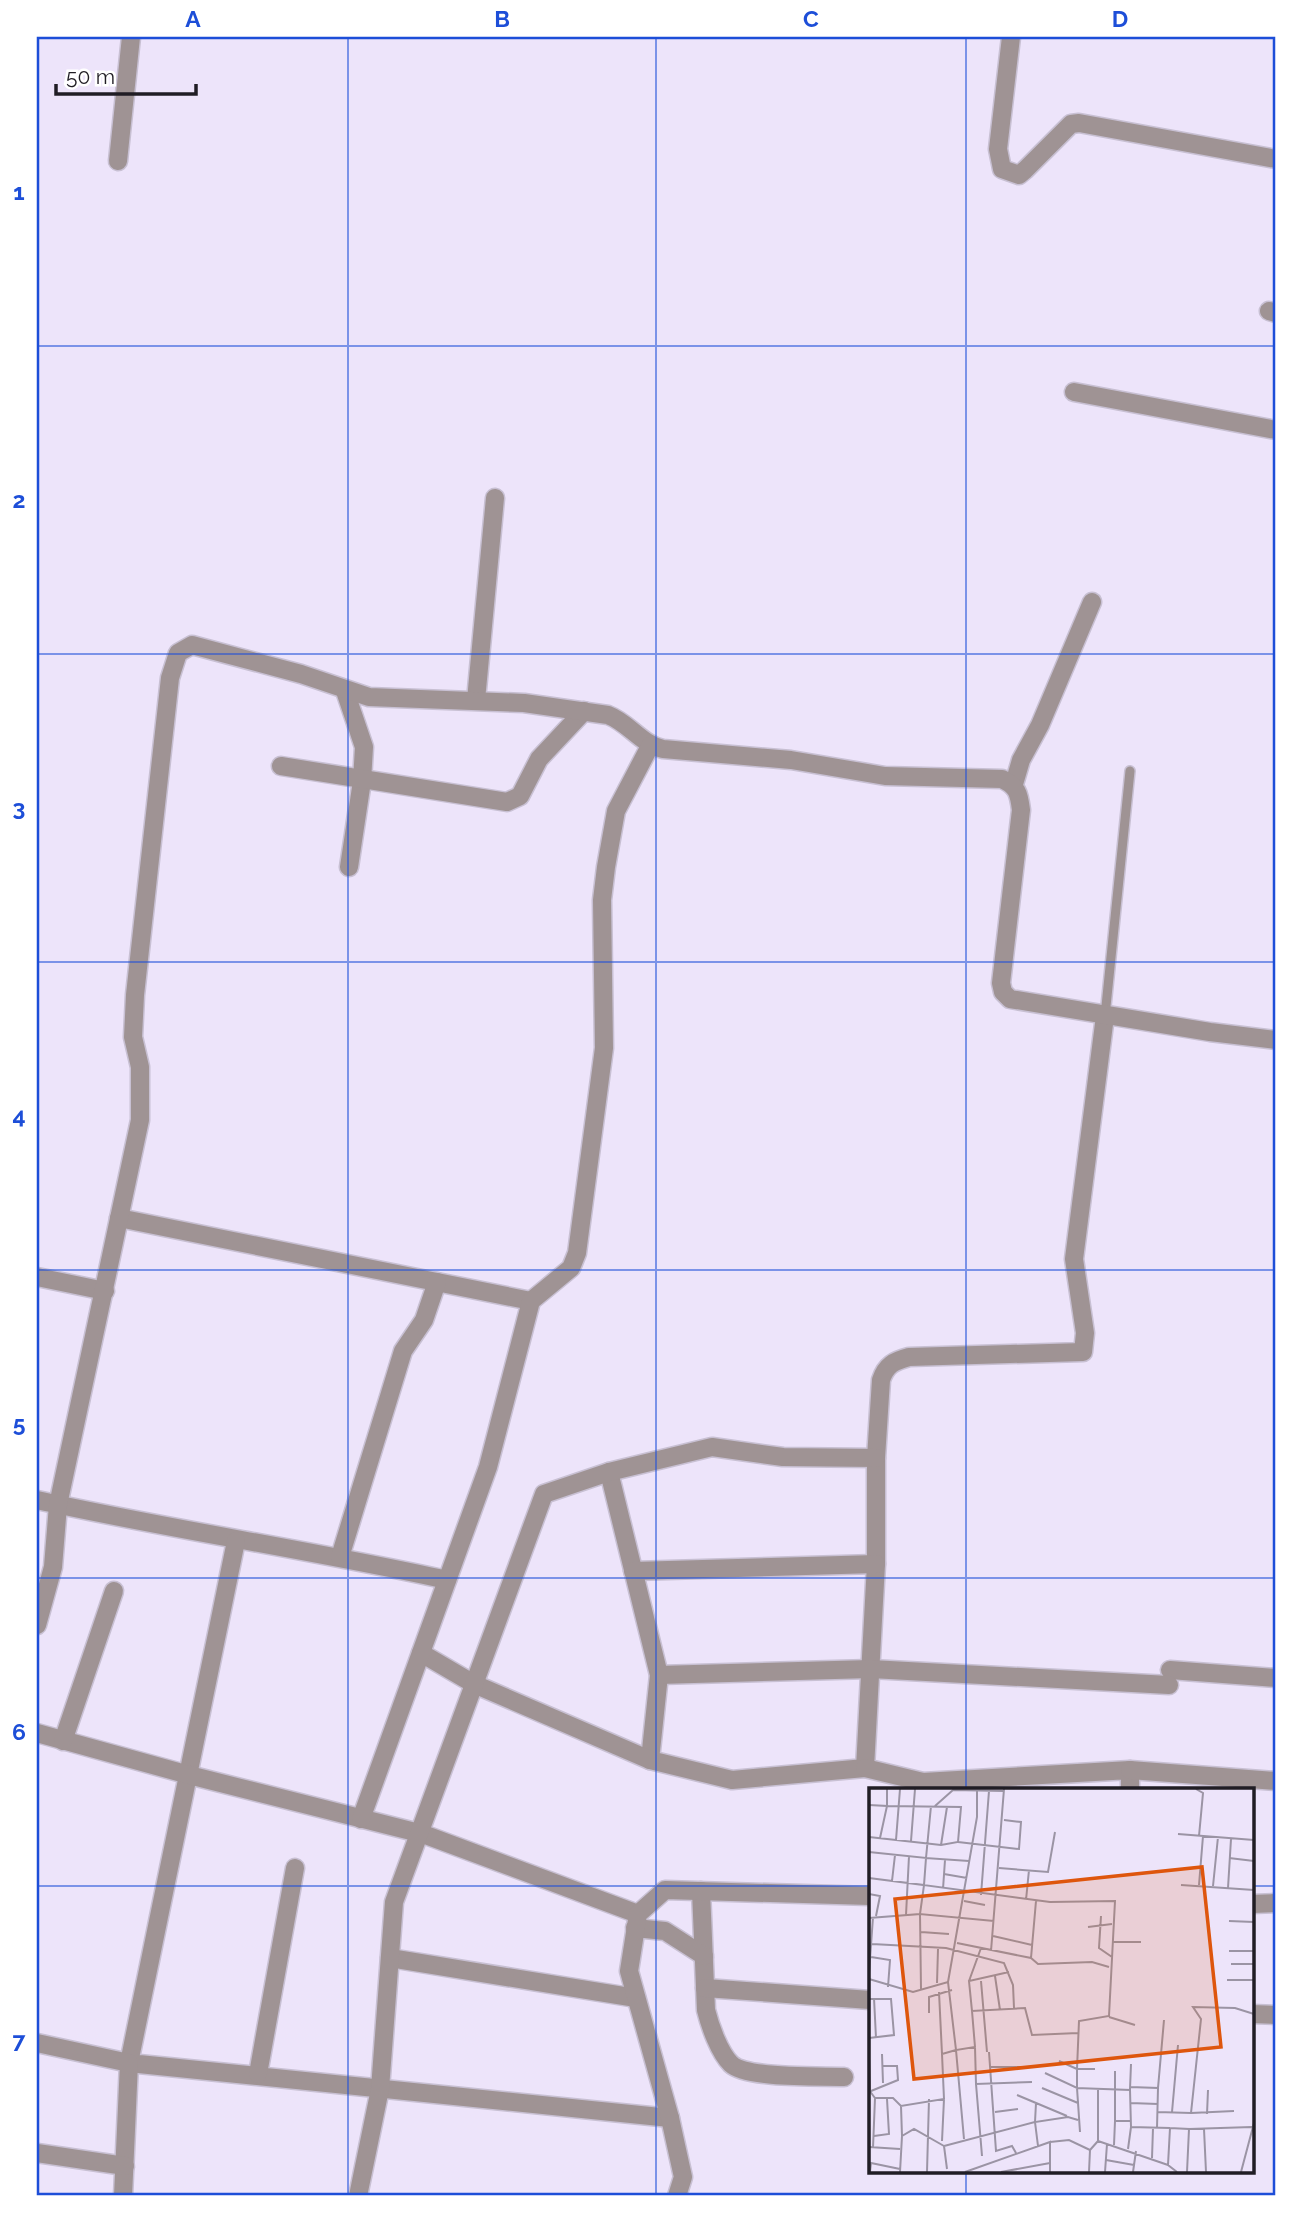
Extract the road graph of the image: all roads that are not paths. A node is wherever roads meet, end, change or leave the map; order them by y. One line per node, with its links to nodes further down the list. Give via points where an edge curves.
1 (131, 37): 4 (street)
2 (1012, 37): 3 (street, via 998,149 1002,169 1019,175 1070,124 1079,123)
3 (1276, 159)
4 (118, 161)
5 (1074, 392): 6 (street)
6 (1276, 430)
7 (495, 498): 10 (street)
8 (1092, 602): 16 (street)
9 (345, 691): 10 (street, via 369,697); 15 (street, via 364,747); 20 (street, via 301,674 192,645 178,653 170,678 135,995 133,1037 140,1067 140,1121)
10 (476, 700): 11 (street)
11 (584, 711): 12 (street, via 619,719); 15 (street, via 539,759 520,796 513,800)
12 (650, 746): 16 (street, via 791,760 878,775 988,777); 24 (street, via 616,811 606,867 602,900 604,1048 577,1253 572,1268)
13 (281, 766): 15 (street)
14 (1130, 771): 18 (lane)
15 (362, 781): 17 (street)
16 (1014, 784): 18 (street, via 1021,810 1003,992 1018,1002)
17 (349, 867)
18 (1105, 1016): 19 (street); 25 (street, via 1074,1259 1085,1333 1083,1352 895,1361 881,1380)
19 (1276, 1040)
20 (119, 1218): 22 (street); 23 (street)
21 (37, 1278): 23 (street)
22 (437, 1282): 24 (street); 30 (street, via 424,1320 403,1352)
23 (105, 1291): 28 (street)
24 (531, 1301): 33 (street, via 488,1467)
25 (876, 1458): 26 (street, via 783,1457 712,1447); 31 (street)
26 (609, 1472): 32 (street); 40 (street, via 544,1494)
27 (37, 1500): 28 (street)
28 (58, 1505): 29 (street); 35 (street, via 53,1567)
29 (236, 1541): 30 (street); 46 (street)
30 (340, 1557): 33 (street)
31 (876, 1564): 32 (street); 37 (street)
32 (633, 1571): 38 (street)
33 (447, 1580): 36 (street)
34 (114, 1591): 42 (street)
35 (38, 1618)
36 (421, 1653): 40 (street); 50 (street)
37 (871, 1669): 38 (street); 39 (street); 44 (street)
38 (659, 1675): 43 (street)
39 (1276, 1678)
40 (474, 1684): 43 (street); 51 (street)
41 (37, 1733): 42 (street)
42 (63, 1741): 46 (street)
43 (650, 1760): 44 (street, via 732,1780)
44 (865, 1768): 48 (street)
45 (1130, 1770): 47 (street); 48 (street); 49 (street)
46 (189, 1775): 50 (street); 66 (street)
47 (1276, 1781)
48 (923, 1786)
49 (1130, 1788)
50 (361, 1819): 51 (street)
51 (419, 1833): 57 (street); 59 (street, via 394,1902)
52 (295, 1868): 67 (street)
53 (701, 1891): 54 (street); 57 (street, via 665,1889); 58 (street)
54 (869, 1896)
55 (1276, 1903): 56 (street)
56 (1254, 1904)
57 (636, 1921): 58 (street, via 665,1931); 61 (street, via 629,1971)
58 (704, 1956): 60 (street)
59 (390, 1958): 61 (street); 69 (street)
60 (705, 1988): 62 (street); 68 (street, via 710,2024 731,2064 749,2072)
61 (636, 1998): 70 (street)
62 (869, 2000)
63 (1254, 2014): 64 (street)
64 (1276, 2015)
65 (37, 2043): 66 (street)
66 (129, 2063): 67 (street); 72 (street)
67 (258, 2074): 69 (street)
68 (844, 2077)
69 (380, 2090): 70 (street); 74 (street)
70 (670, 2118): 75 (street, via 683,2177)
71 (37, 2153): 72 (street)
72 (125, 2166): 73 (street)
73 (123, 2196)
74 (358, 2196)
75 (677, 2196)

